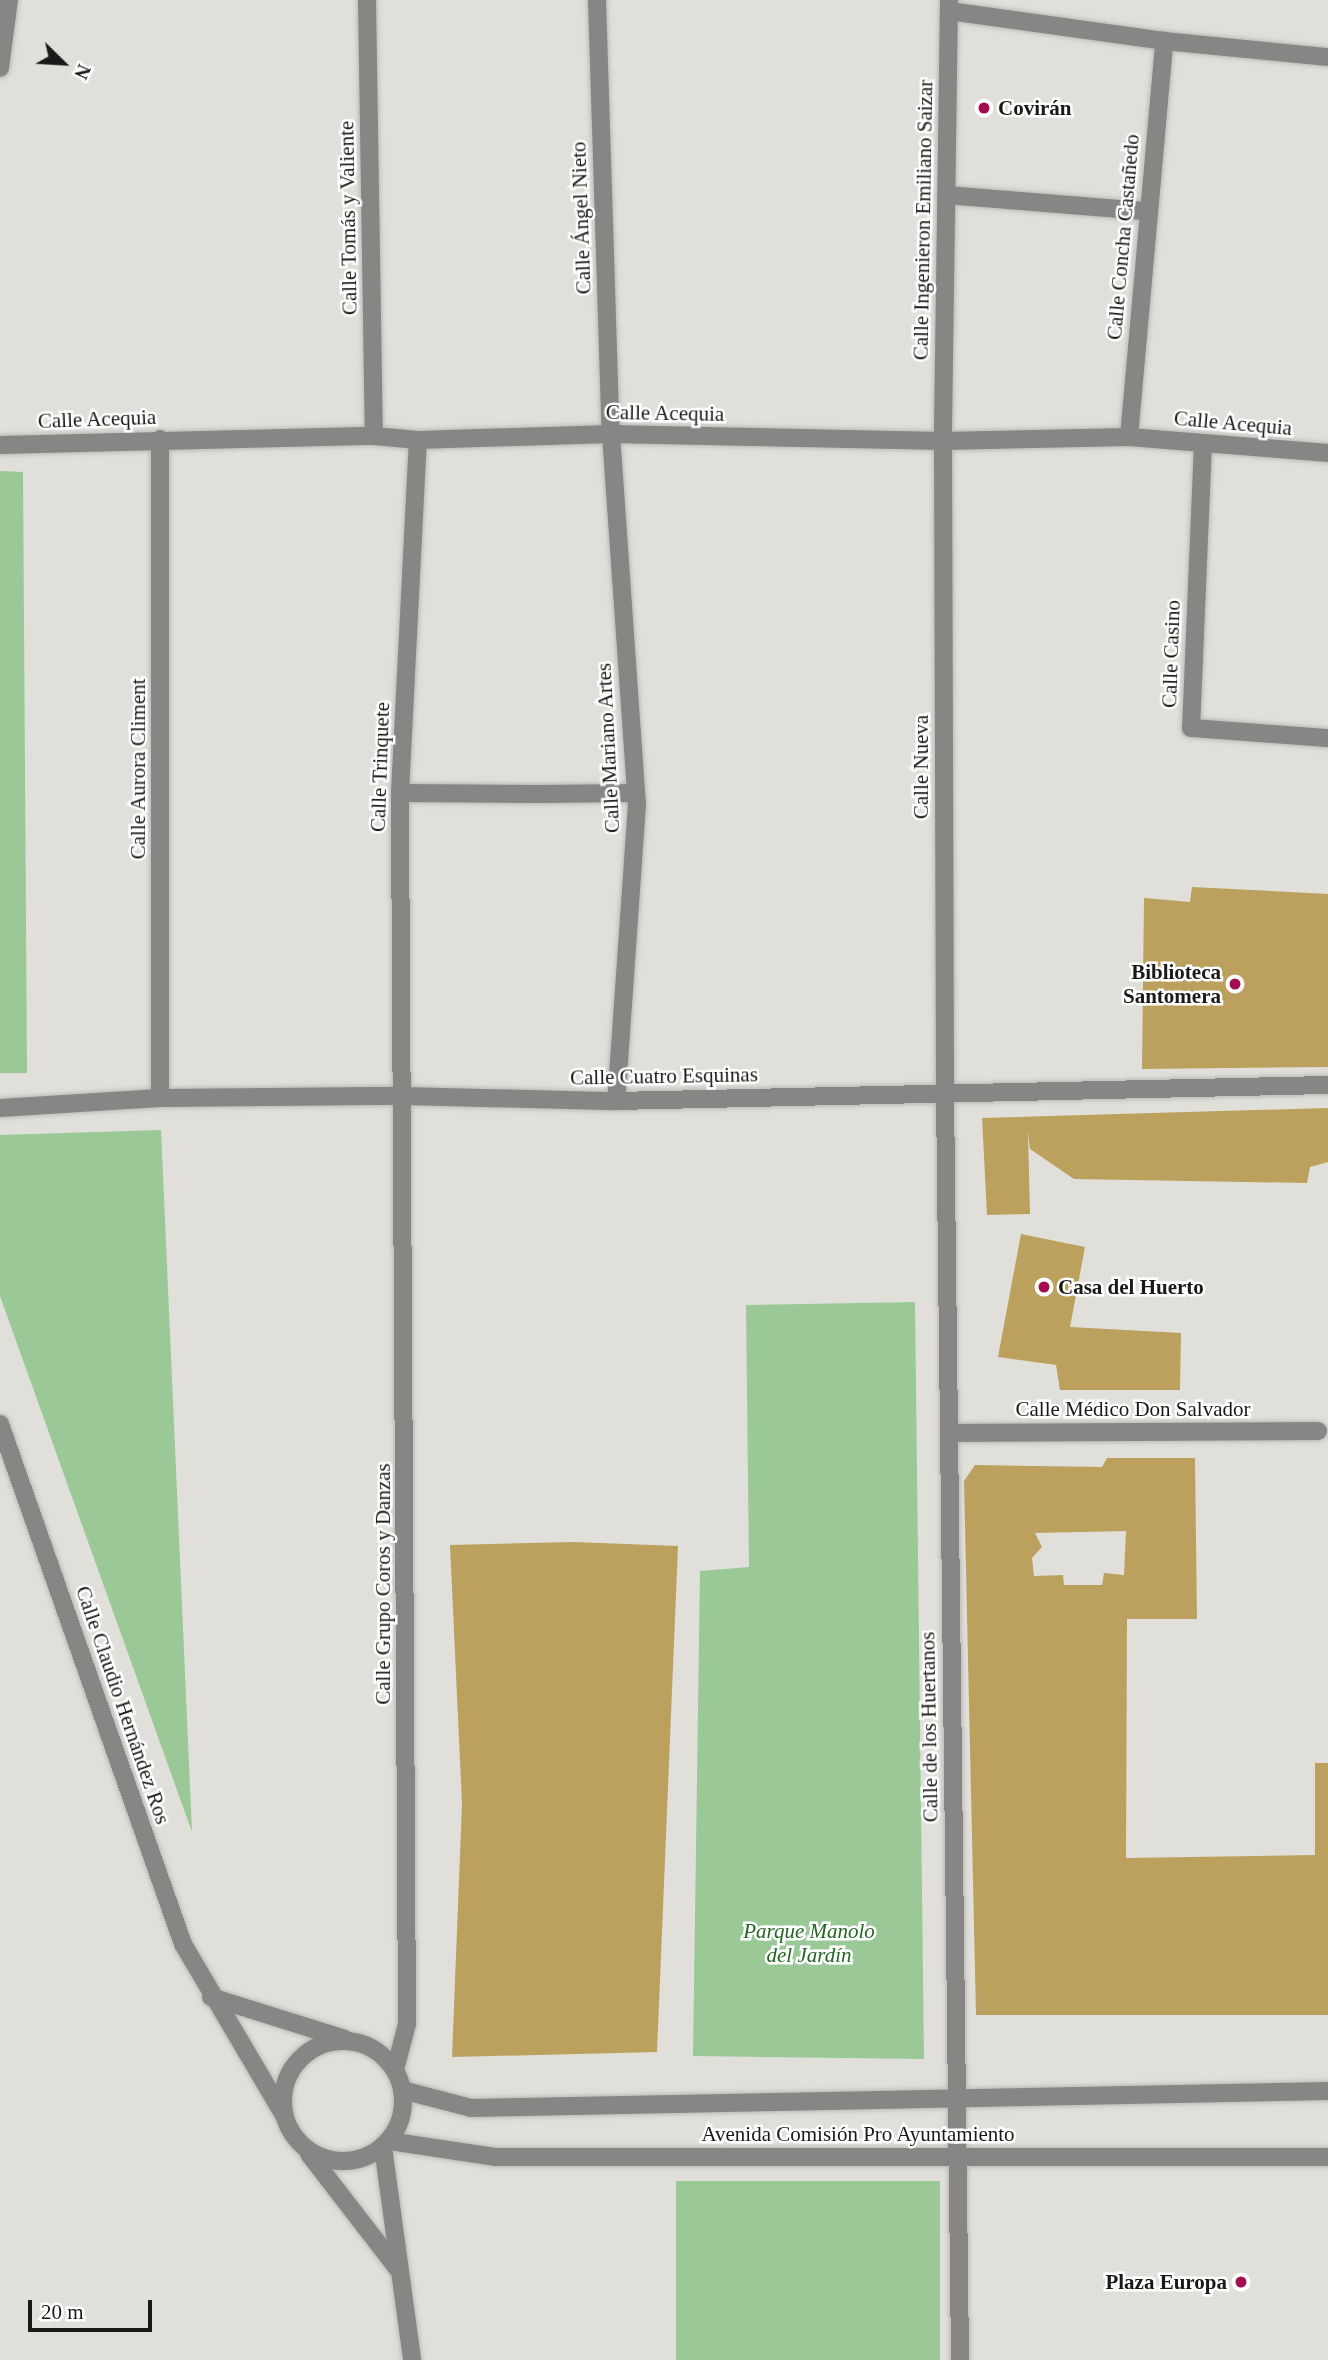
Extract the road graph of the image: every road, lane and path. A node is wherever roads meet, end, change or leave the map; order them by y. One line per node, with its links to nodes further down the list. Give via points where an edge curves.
1 (9, 0): 7 (street)
2 (367, 0): 11 (street, Calle Tomás y Valiente)
3 (597, 0): 10 (street, Calle Ángel Nieto)
4 (949, 5): 5 (street); 8 (street, Calle Ingenieron Emiliano Saizar)
5 (1164, 41): 6 (street); 9 (street, Calle Concha Castañedo)
6 (1328, 57)
7 (0, 68)
8 (946, 195): 9 (street); 15 (street, Calle Ingenieron Emiliano Saizar)
9 (1147, 211): 12 (street, Calle Concha Castañedo)
10 (611, 435): 14 (street, Calle Acequia); 15 (street, Calle Acequia); 21 (street, Calle Mariano Artes)
11 (374, 436): 13 (street, Calle Acequia); 14 (street, Calle Acequia)
12 (1129, 437): 15 (street, Calle Acequia); 16 (street, Calle Acequia)
13 (160, 439): 17 (street, Calle Acequia); 25 (street, Calle Aurora Climent)
14 (418, 440): 20 (street, Calle Trinquete)
15 (943, 441): 23 (street, Calle Nueva)
16 (1203, 443): 18 (street, Calle Acequia); 19 (street, Calle Casino, via 1191,728)
17 (0, 445)
18 (1328, 453)
19 (1328, 738)
20 (400, 793): 21 (street); 24 (street, Calle Trinquete)
21 (636, 793): 26 (street, Calle Mariano Artes)
22 (1328, 1085): 23 (street, Calle Cuatro Esquinas)
23 (945, 1094): 26 (street, Calle Cuatro Esquinas); 30 (street, Calle de los Huertanos)
24 (404, 1096): 25 (street, Calle Cuatro Esquinas); 26 (street, Calle Cuatro Esquinas); 33 (street, Calle Grupo Coros y Danzas, via 407,2024)
25 (160, 1098): 27 (street, Calle Cuatro Esquinas)
26 (616, 1101)
27 (0, 1108)
28 (0, 1424): 31 (street, Calle Claudio Hernández Ros, via 183,1944)
29 (1318, 1431): 30 (street, Calle Médico Don Salvador)
30 (949, 1433): 36 (street, Calle de los Huertanos)
31 (211, 1997): 32 (street); 37 (street, Calle Claudio Hernández Ros)
32 (351, 2041): 33 (street, via 384,2056); 37 (street, via 315,2048 300,2058 283,2093)
33 (395, 2070): 34 (street)
34 (402, 2090): 36 (street, Avenida Comisión Pro Ayuntamiento, via 471,2108); 38 (street, via 403,2111)
35 (1328, 2091): 36 (street, Avenida Comisión Pro Ayuntamiento)
36 (956, 2098): 40 (street, Calle de los Huertanos)
37 (283, 2114): 39 (street)
38 (386, 2144): 39 (street, via 344,2162 323,2160); 40 (street, Avenida Comisión Pro Ayuntamiento, via 496,2157); 42 (street)
39 (305, 2149): 42 (street)
40 (957, 2157): 41 (street, Avenida Comisión Pro Ayuntamiento); 44 (street, Calle de los Huertanos)
41 (1328, 2157)
42 (399, 2270): 43 (street)
43 (412, 2360)
44 (960, 2360)

